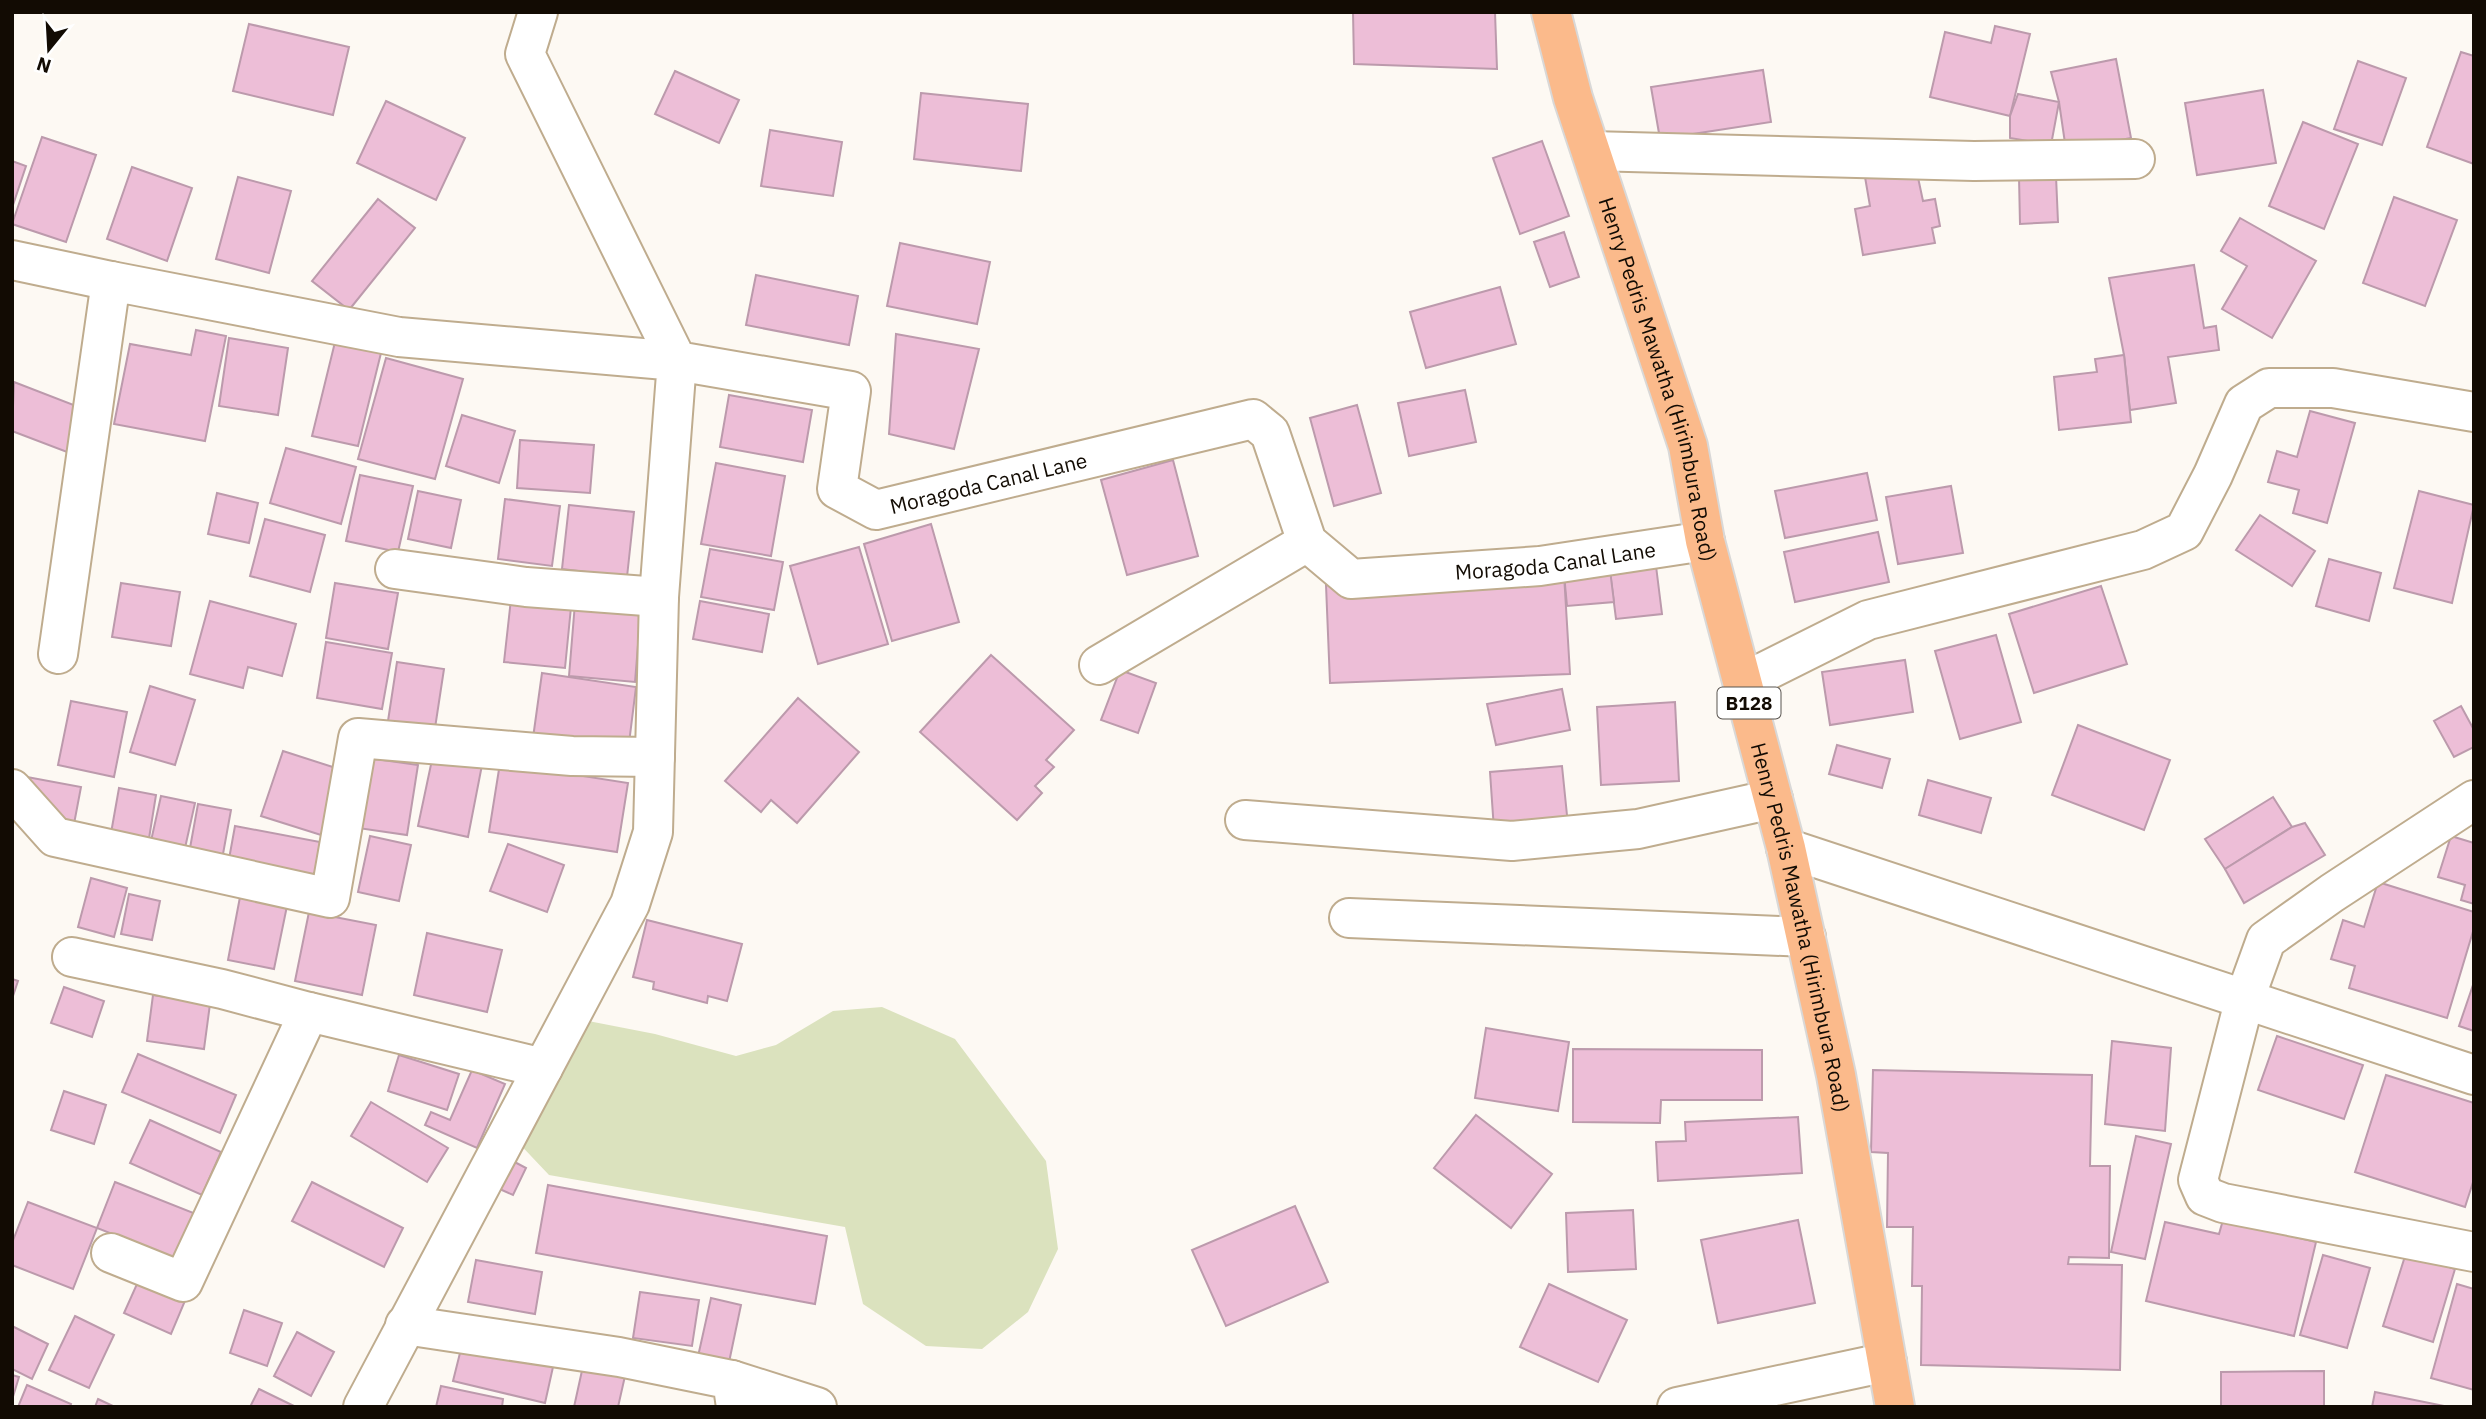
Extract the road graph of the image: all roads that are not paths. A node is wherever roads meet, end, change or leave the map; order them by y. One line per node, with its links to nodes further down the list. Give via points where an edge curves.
1 (538, 12): 7 (street, via 525,54)
2 (1551, 12): 3 (main road, Henry Pedris Mawatha (Hirimbura Road) / B128)
3 (1591, 151): 4 (street, via 1974,161); 9 (main road, Henry Pedris Mawatha (Hirimbura Road) / B128, via 1688,446)
4 (2135, 159)
5 (12, 260): 6 (street)
6 (111, 281): 7 (street, via 399,337); 13 (street)
7 (677, 361): 10 (street, Moragoda Canal Lane, via 851,391 837,489 876,510 1253,419 1270,433); 12 (street)
8 (2474, 412): 15 (street, via 2333,388 2269,388 2244,404 2184,531 2143,550 1868,620)
9 (1705, 541): 10 (street, Moragoda Canal Lane, via 1539,566 1351,579); 15 (main road, Henry Pedris Mawatha (Hirimbura Road) / B128)
10 (1307, 542): 14 (street)
11 (394, 569): 12 (street, via 526,587)
12 (659, 597): 16 (street)
13 (58, 654)
14 (1099, 665)
15 (1744, 682): 18 (main road, Henry Pedris Mawatha (Hirimbura Road) / B128)
16 (655, 757): 17 (street, via 572,756 358,738 330,898 55,837); 27 (street, via 653,832 630,904)
17 (12, 789)
18 (1773, 799): 20 (street, via 1638,829 1512,841); 21 (main road, Henry Pedris Mawatha (Hirimbura Road) / B128)
19 (2474, 800): 25 (street, via 2266,940)
20 (1245, 820)
21 (1786, 848): 23 (main road, Henry Pedris Mawatha (Hirimbura Road) / B128); 25 (street)
22 (1349, 918): 23 (street)
23 (1805, 937): 32 (main road, Henry Pedris Mawatha (Hirimbura Road) / B128, via 1836,1075)
24 (72, 957): 26 (street)
25 (2245, 999): 28 (street); 29 (street, via 2198,1180 2205,1196)
26 (309, 1012): 27 (street); 30 (street, via 183,1282)
27 (543, 1069): 31 (street)
28 (2474, 1074)
29 (2474, 1252)
30 (111, 1253)
31 (405, 1325): 33 (street, via 619,1357); 34 (street)
32 (1887, 1362): 36 (street); 37 (main road, Henry Pedris Mawatha (Hirimbura Road) / B128)
33 (734, 1393): 35 (street)
34 (363, 1407)
35 (817, 1407)
36 (1677, 1407)
37 (1895, 1407)

